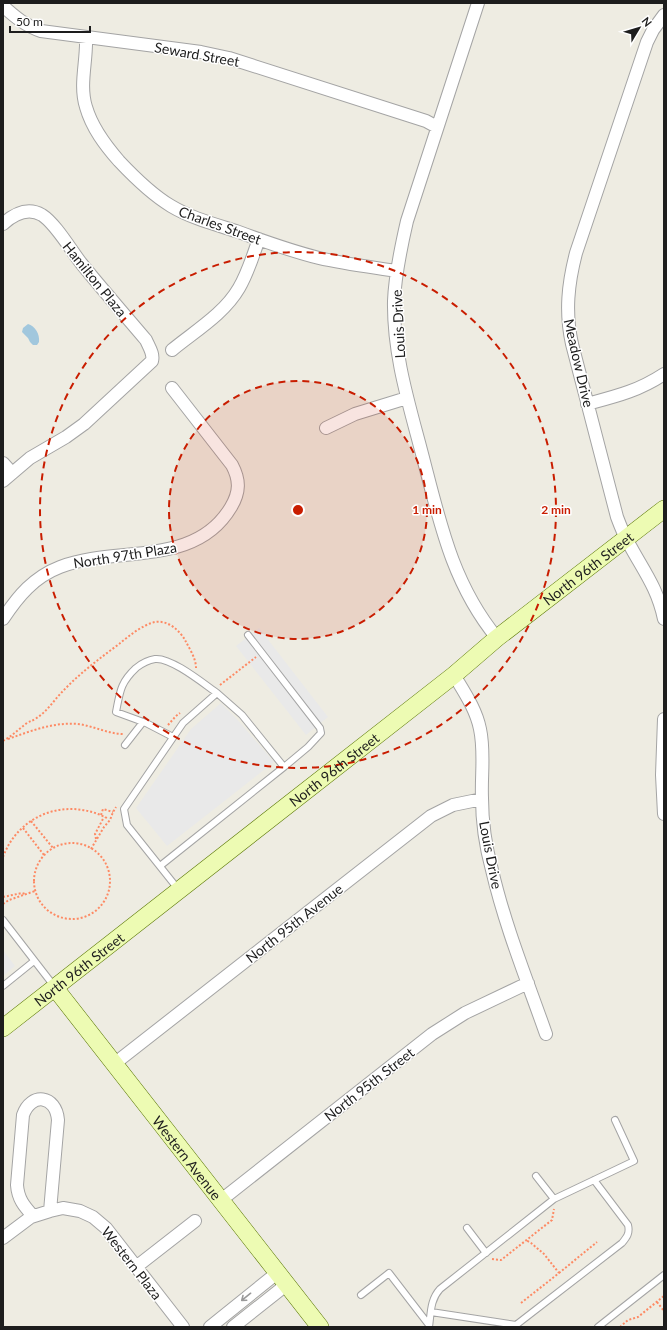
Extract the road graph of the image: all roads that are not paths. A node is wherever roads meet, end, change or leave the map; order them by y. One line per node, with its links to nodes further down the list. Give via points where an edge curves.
1 (478, 3): 5 (street, Louis Drive)
2 (3, 6): 4 (street, Seward Street, via 18,20 34,29)
3 (664, 15): 13 (street, Meadow Drive, via 652,30 647,42 568,287 569,331)
4 (86, 38): 5 (street, Seward Street, via 201,52 229,58 426,121); 7 (street, Charles Street, via 83,86 85,107 96,130 115,156 145,187 172,207 195,218)
5 (437, 127): 8 (street, Louis Drive, via 407,221)
6 (3, 224): 16 (street, Hamilton Plaza, via 17,214 26,212 33,212 49,220 81,263 146,340 153,358 152,362 84,424 30,458)
7 (259, 239): 8 (street, Charles Street, via 320,258); 9 (street, via 245,278 233,297)
8 (397, 271): 12 (street, Louis Drive, via 394,301 396,336)
9 (172, 350)
10 (664, 374): 13 (street, via 642,388)
11 (172, 388): 19 (street, North 97th Plaza, via 236,473 238,490 229,510 210,531 186,545 82,560 50,571 14,601)
12 (407, 398): 14 (street, via 355,414); 22 (street, Louis Drive, via 450,556 469,596)
13 (587, 404): 18 (street, Meadow Drive, via 617,517)
14 (326, 428)
15 (3, 463): 16 (street)
16 (8, 477)
17 (664, 509): 18 (street, North 96th Street)
18 (626, 539): 20 (street, Meadow Drive, via 648,574); 22 (street, North 96th Street)
19 (3, 619)
20 (664, 619)
21 (248, 635): 29 (lane, via 322,734)
22 (497, 638): 23 (street, North 96th Street)
23 (454, 674): 30 (street, Louis Drive, via 473,706 480,729 483,750); 33 (street, North 96th Street)
24 (215, 692): 26 (lane, via 173,664 156,659 141,664 126,678 120,691 116,712); 27 (lane, via 183,723); 29 (lane, via 242,715)
25 (664, 719): 31 (street)
26 (142, 722): 27 (lane); 28 (lane)
27 (173, 737): 32 (lane, via 124,809 127,825)
28 (125, 745)
29 (284, 767): 32 (lane)
30 (482, 799): 36 (street, Louis Drive, via 491,870); 41 (street, North 95th Avenue, via 453,805 431,816)
31 (664, 814)
32 (160, 866): 33 (lane)
33 (179, 890): 38 (street, North 96th Street)
34 (3, 920): 35 (lane)
35 (34, 961): 37 (lane); 38 (lane)
36 (528, 983): 40 (street, Louis Drive); 46 (street, North 95th Street, via 465,1013 432,1034)
37 (3, 986)
38 (55, 988): 39 (street, North 96th Street); 41 (street, Western Avenue)
39 (3, 1028)
40 (546, 1034)
41 (114, 1064): 46 (street, Western Avenue)
42 (615, 1120): 44 (lane, via 634,1161)
43 (536, 1176): 45 (lane)
44 (594, 1180): 45 (lane); 59 (lane, via 628,1225 627,1237)
45 (554, 1199): 52 (lane)
46 (220, 1201): 55 (street, Western Avenue)
47 (50, 1211): 48 (street, Western Plaza); 48 (street, via 58,1120 57,1112 50,1102 38,1100 27,1105 23,1115 17,1185 22,1203); 53 (street, Western Plaza, via 74,1209 93,1217 106,1228)
48 (34, 1216): 51 (street, Western Plaza)
49 (195, 1221): 53 (street)
50 (467, 1228): 52 (lane)
51 (3, 1238)
52 (485, 1254): 57 (lane, via 440,1289 432,1302)
53 (136, 1267): 60 (street, Western Plaza)
54 (664, 1275): 64 (lane)
55 (282, 1279): 61 (street, one-way to 61); 62 (street); 63 (street, Western Avenue)
56 (361, 1295): 58 (lane, via 389,1273)
57 (431, 1312): 58 (lane); 59 (lane)
58 (429, 1326)
59 (513, 1326)
60 (183, 1327)
61 (210, 1327)
62 (233, 1327)
63 (320, 1327)
64 (598, 1327)

